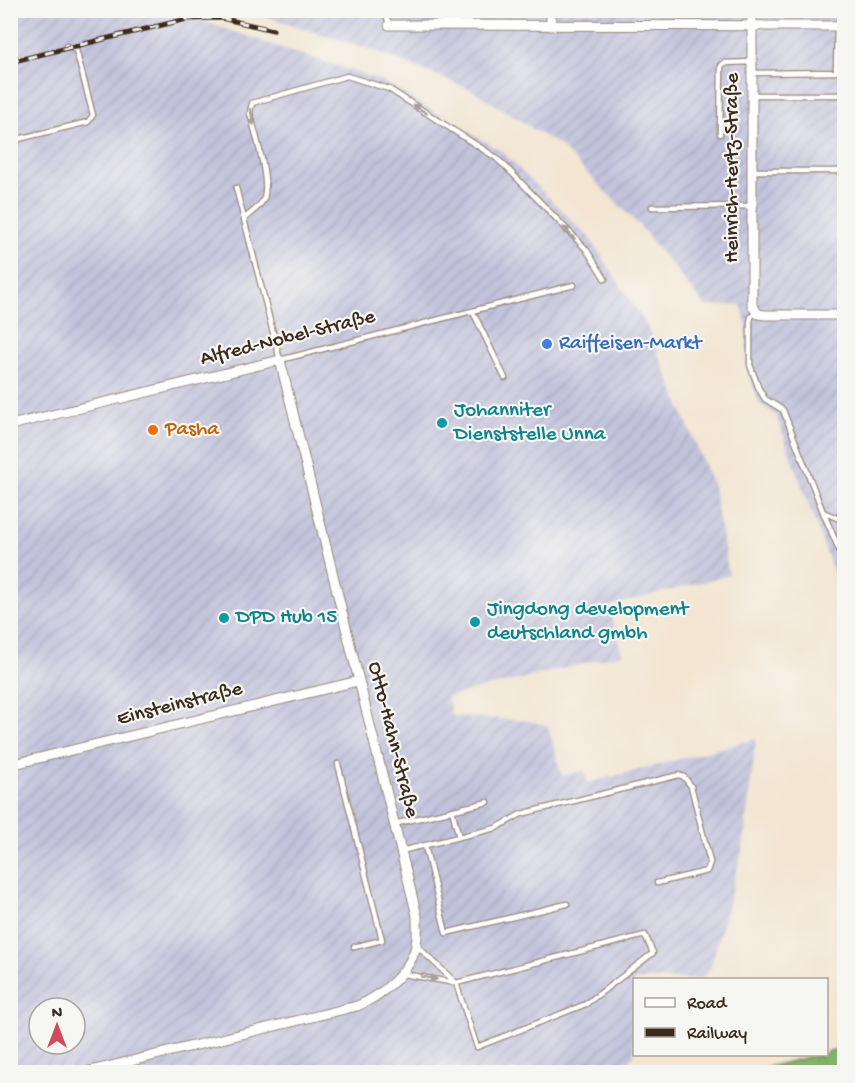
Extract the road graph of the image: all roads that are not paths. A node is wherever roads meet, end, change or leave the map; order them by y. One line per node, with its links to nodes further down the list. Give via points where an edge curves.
1 (385, 10): 4 (lane)
2 (551, 10): 5 (street)
3 (752, 10): 7 (street, Heinrich-Hertz-Straße)
4 (389, 25): 5 (street)
5 (551, 26): 7 (street)
6 (841, 26): 7 (street); 10 (lane, via 836,72)
7 (752, 27): 9 (street, Heinrich-Hertz-Straße)
8 (66, 46): 14 (lane, via 76,50 93,115 88,122)
9 (752, 62): 10 (street, Heinrich-Hertz-Straße); 13 (lane, via 721,66)
10 (752, 73): 11 (street, Heinrich-Hertz-Straße)
11 (752, 95): 12 (lane); 15 (street, Heinrich-Hertz-Straße)
12 (844, 95)
13 (720, 134)
14 (10, 141)
15 (751, 171): 16 (lane); 18 (street, Heinrich-Hertz-Straße)
16 (844, 171)
17 (236, 188): 20 (lane, Otto-Hahn-Straße)
18 (751, 206): 19 (lane); 23 (street, Heinrich-Hertz-Straße, via 750,297)
19 (652, 207)
20 (244, 219): 21 (lane, one-way to 20, via 586,249 495,157 389,89 347,76 252,102 250,113 264,175 264,198); 26 (lane, Otto-Hahn-Straße)
21 (604, 279)
22 (574, 285): 24 (lane, Alfred-Nobel-Straße)
23 (755, 310): 25 (street, via 765,315); 29 (lane, via 750,322 750,365 765,399 783,410)
24 (473, 312): 26 (lane, Alfred-Nobel-Straße); 27 (lane)
25 (844, 315)
26 (280, 360): 28 (street, Alfred-Nobel-Straße); 32 (street, Otto-Hahn-Straße)
27 (506, 378)
28 (10, 425)
29 (824, 512): 30 (lane); 31 (lane)
30 (844, 521)
31 (844, 561)
32 (358, 681): 34 (street, Einsteinstraße); 37 (street, Otto-Hahn-Straße)
33 (338, 764): 44 (lane, via 382,940)
34 (10, 765)
35 (489, 802): 36 (lane)
36 (452, 810): 37 (lane); 38 (lane)
37 (394, 824): 40 (street, Otto-Hahn-Straße)
38 (459, 837): 39 (lane); 41 (lane, via 496,828 520,813 679,775 691,786 710,867)
39 (425, 846): 40 (lane); 42 (lane, via 446,933)
40 (401, 851): 43 (street, Otto-Hahn-Straße, via 417,916)
41 (657, 883)
42 (567, 904)
43 (416, 945): 45 (street, Otto-Hahn-Straße); 46 (lane)
44 (354, 947)
45 (401, 973): 46 (lane, one-way to 46); 47 (street, Otto-Hahn-Straße, via 381,993 357,1006)
46 (456, 983): 46 (lane, via 645,935 653,953 586,1004 477,1047)
47 (120, 1068): 48 (street, Otto-Hahn-Straße)
48 (86, 1072)

